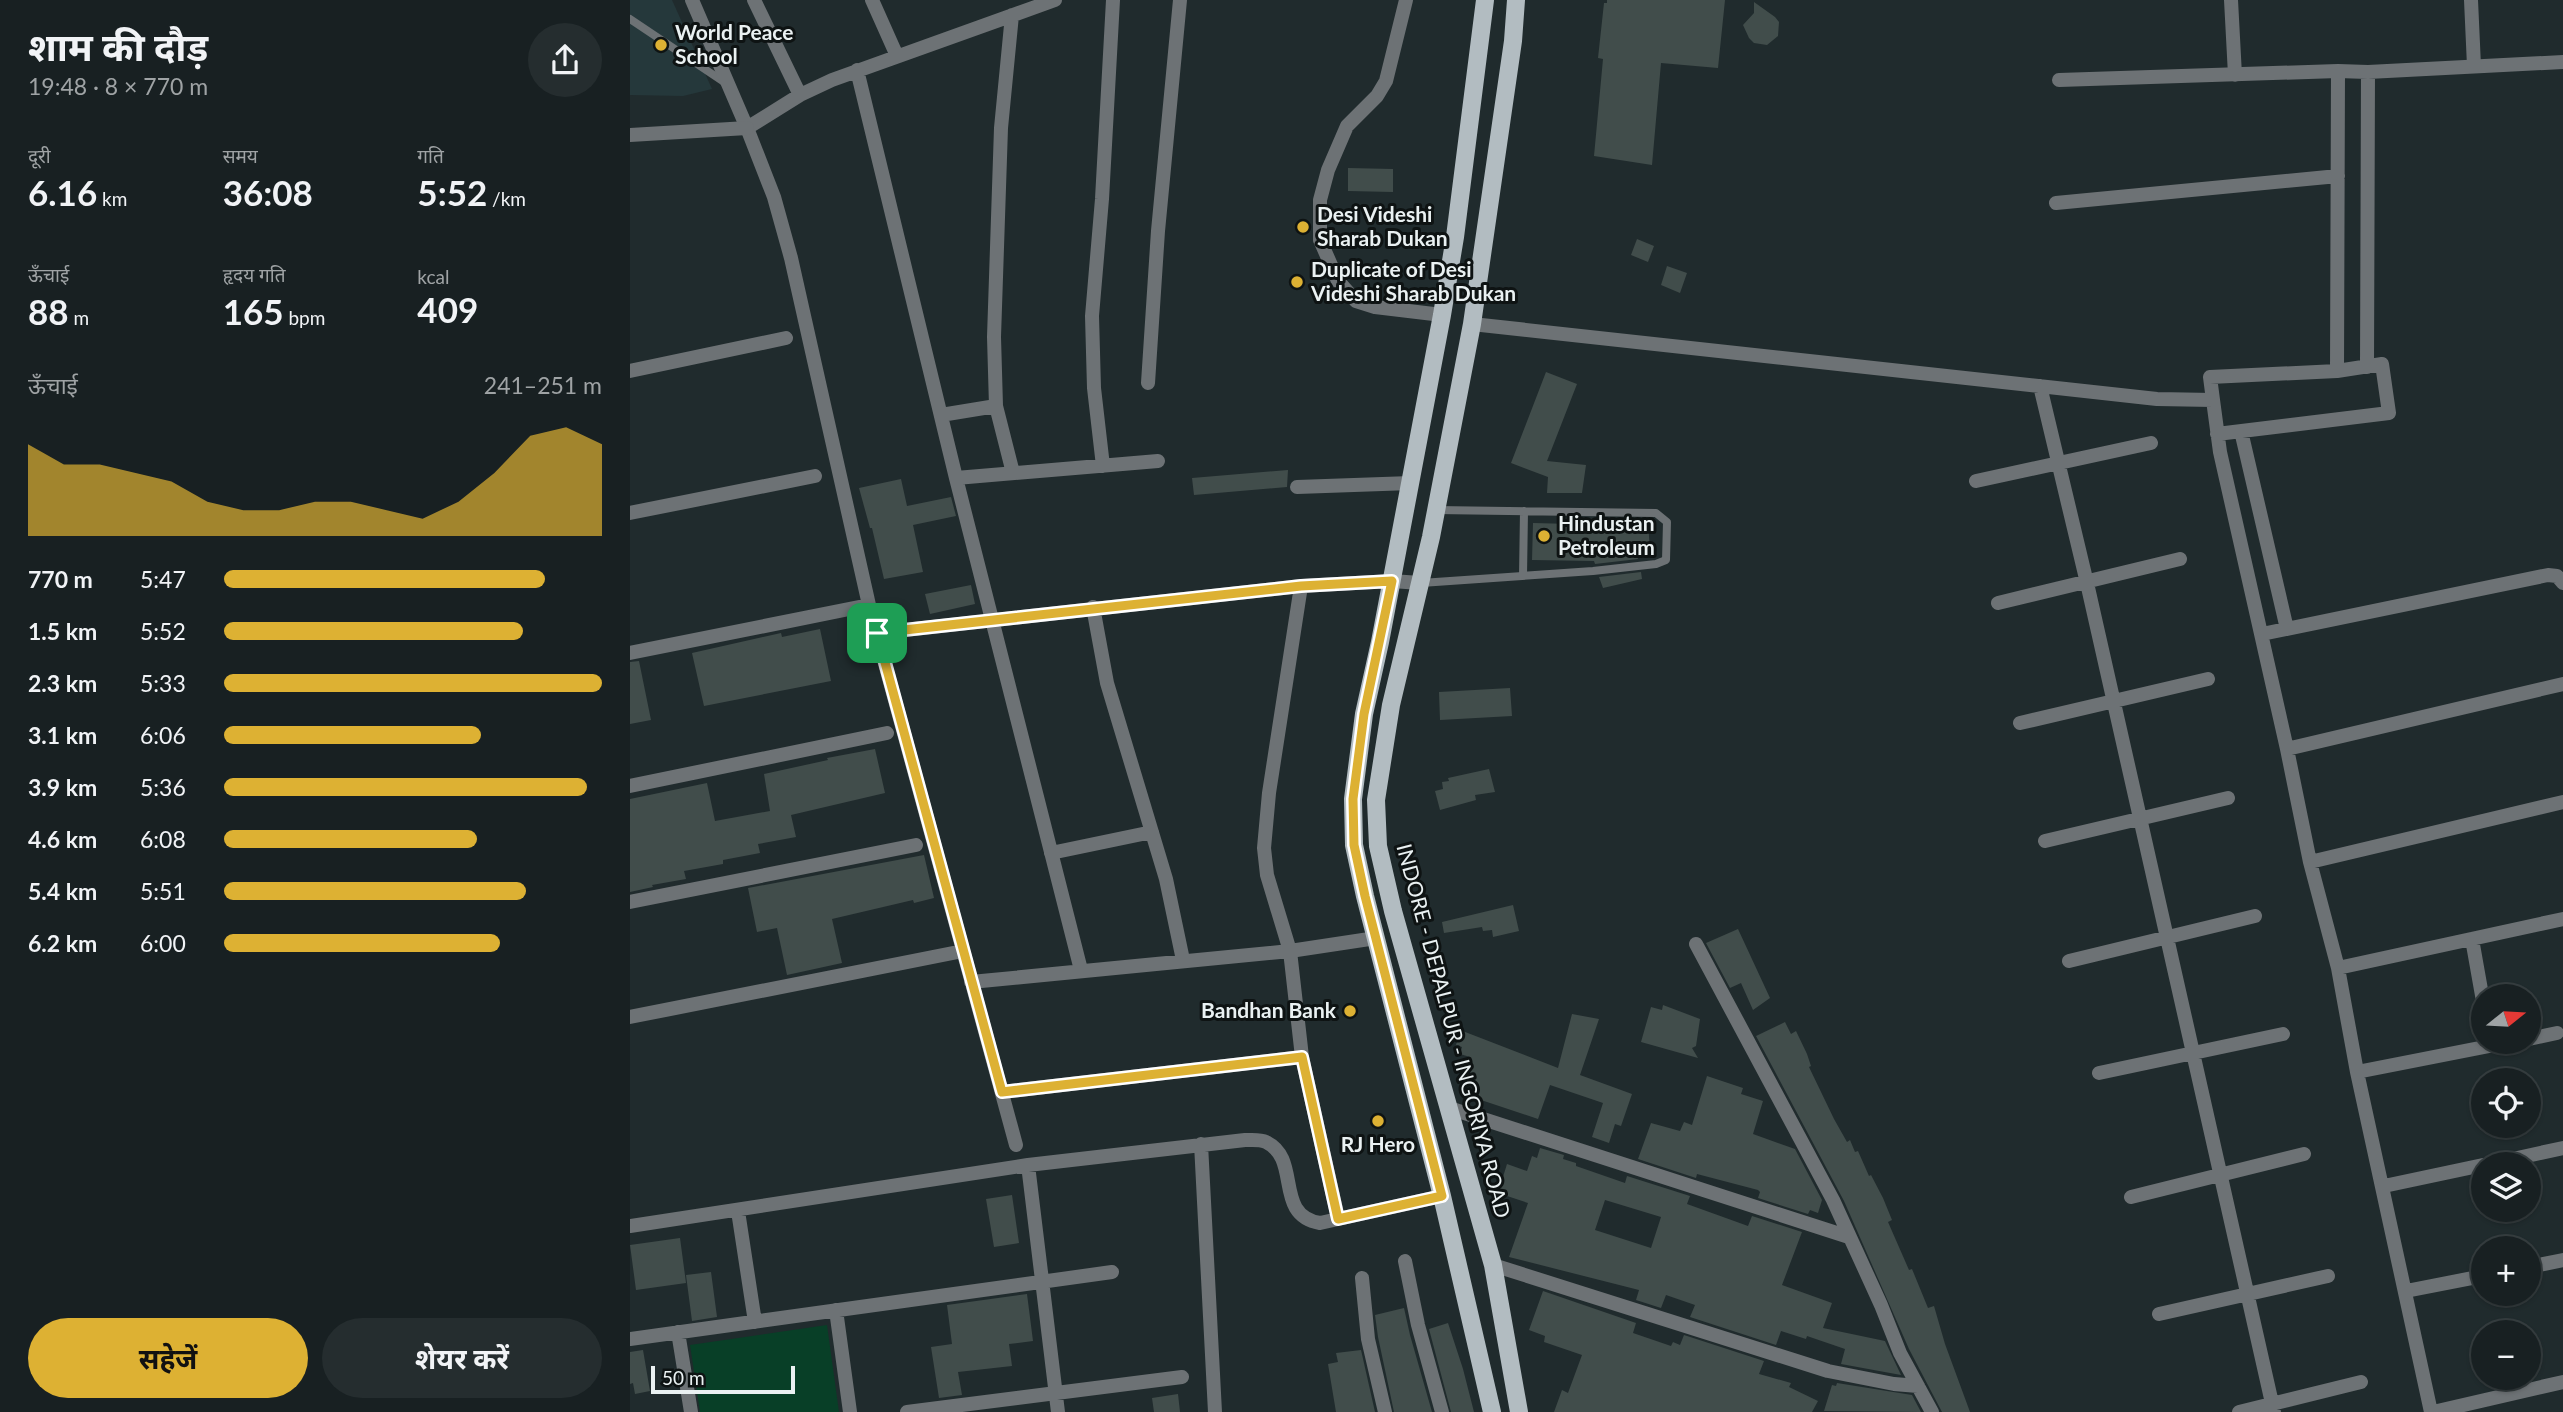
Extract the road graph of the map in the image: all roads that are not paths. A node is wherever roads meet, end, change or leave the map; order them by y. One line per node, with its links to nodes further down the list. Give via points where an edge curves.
1 (692, 0): 22 (street)
2 (754, 0): 23 (street)
3 (872, 0): 14 (street)
4 (1055, 0): 12 (street)
5 (1114, 0): 44 (street, via 1093,316 1094,388)
6 (1180, 0): 34 (street)
7 (1406, 0): 28 (street, via 1386,81 1347,126 1328,170 1320,200 1320,240 1338,281 1356,301)
8 (1485, 0): 28 (main road)
9 (1516, 0): 29 (main road, INDORE - DEPALPUR - INGORIYA ROAD)
10 (2231, 0): 20 (street)
11 (2472, 0): 16 (street)
12 (1013, 15): 14 (street); 37 (street, via 998,181)
13 (630, 19): 22 (lane)
14 (897, 56): 17 (street)
15 (2563, 62): 16 (street)
16 (2474, 66): 19 (street)
17 (857, 70): 23 (street); 38 (street)
18 (2338, 71): 19 (street); 20 (street); 26 (street)
19 (2368, 72): 31 (street)
20 (2235, 75): 21 (street)
21 (2059, 80)
22 (729, 85): 24 (street)
23 (800, 95): 24 (street)
24 (747, 128): 25 (street); 62 (street, via 791,258)
25 (630, 135)
26 (2337, 176): 27 (street); 33 (street)
27 (2056, 204)
28 (1442, 315): 49 (main road)
29 (1472, 324): 35 (street); 51 (main road, INDORE - DEPALPUR - INGORIYA ROAD)
30 (786, 338): 32 (street)
31 (2367, 367): 33 (street); 39 (street, via 2382,364 2389,412)
32 (630, 371)
33 (2337, 371): 36 (street, via 2210,377)
34 (1148, 383)
35 (2040, 386): 36 (street); 43 (street)
36 (2213, 400): 40 (street)
37 (996, 407): 38 (street); 45 (street)
38 (941, 415): 47 (street)
39 (2241, 431): 40 (street); 65 (street)
40 (2217, 434): 67 (street)
41 (2151, 443): 43 (street)
42 (1158, 461): 44 (street)
43 (2059, 464): 48 (street); 58 (street)
44 (1103, 466): 45 (street)
45 (1013, 473): 47 (street)
46 (815, 476): 53 (street)
47 (956, 478): 64 (street)
48 (1976, 481)
49 (1410, 483): 50 (street); 56 (main road)
50 (1297, 487)
51 (1436, 510): 52 (lane); 57 (main road, INDORE - DEPALPUR - INGORIYA ROAD)
52 (1524, 512): 55 (lane); 55 (lane, via 1656,513 1667,522 1666,560 1656,564)
53 (630, 513)
54 (2180, 559): 58 (street)
55 (1523, 576): 57 (lane)
56 (1392, 581): 57 (street); 60 (street); 87 (main road, via 1364,714 1353,799 1354,845)
57 (1420, 583): 109 (main road, INDORE - DEPALPUR - INGORIYA ROAD, via 1391,705 1376,800 1378,846)
58 (2087, 583): 61 (street); 71 (street)
59 (2563, 583): 65 (street, via 2548,575)
60 (1301, 586): 63 (street); 92 (street, via 1264,848 1267,875)
61 (1998, 603)
62 (869, 605): 66 (street); 68 (street)
63 (1093, 607): 64 (street); 79 (street, via 1107,682)
64 (993, 620): 66 (street); 82 (street)
65 (2287, 629): 67 (street)
66 (877, 633): 91 (street)
67 (2262, 634): 74 (street)
68 (630, 653)
69 (2208, 679): 71 (street)
70 (2563, 684): 74 (street)
71 (2114, 702): 72 (street); 78 (street)
72 (2020, 723)
73 (887, 733): 75 (street)
74 (2287, 749): 83 (street)
75 (630, 786)
76 (2228, 798): 78 (street)
77 (2563, 803): 83 (street)
78 (2140, 818): 80 (street); 88 (street)
79 (1152, 832): 82 (street); 93 (street)
80 (2045, 841)
81 (916, 845): 84 (street)
82 (1051, 853): 96 (street)
83 (2310, 862): 95 (street)
84 (630, 902)
85 (2255, 916): 88 (street)
86 (2563, 919): 89 (street)
87 (1376, 938): 92 (street); 119 (main road)
88 (2167, 938): 94 (street); 104 (street)
89 (2472, 939): 95 (street); 98 (street)
90 (1696, 944): 124 (street, via 1824,1181)
91 (963, 951): 97 (street); 99 (street)
92 (1290, 951): 93 (street); 105 (street)
93 (1183, 960): 96 (street)
94 (2069, 961)
95 (2338, 968): 106 (street)
96 (1081, 970): 97 (street)
97 (971, 982): 108 (street)
98 (2480, 984)
99 (630, 1017)
100 (2557, 1033): 102 (street)
101 (2283, 1034): 104 (street)
102 (2541, 1036)
103 (2471, 1048): 106 (street)
104 (2193, 1054): 107 (street); 117 (street)
105 (1302, 1057): 108 (street); 122 (street)
106 (2357, 1072): 118 (street)
107 (2099, 1073)
108 (1002, 1092): 111 (street)
109 (1450, 1108): 124 (street); 127 (main road, INDORE - DEPALPUR - INGORIYA ROAD)
110 (1201, 1144): 115 (street); 122 (street, via 1264,1141 1275,1148 1285,1166 1300,1216 1320,1223); 151 (street)
111 (1016, 1145)
112 (2563, 1149): 114 (street)
113 (2304, 1154): 117 (street)
114 (2541, 1154)
115 (1027, 1165): 121 (street); 133 (street)
116 (2471, 1168): 118 (street)
117 (2220, 1174): 120 (street); 135 (street)
118 (2384, 1186): 134 (street)
119 (1442, 1196): 122 (street); 154 (main road)
120 (2130, 1197)
121 (738, 1211): 123 (street); 138 (street)
122 (1338, 1219)
123 (630, 1226)
124 (1849, 1237): 144 (street)
125 (2563, 1260): 128 (street)
126 (1405, 1261): 153 (street)
127 (1493, 1265): 144 (street, via 1828,1371); 155 (main road, INDORE - DEPALPUR - INGORIYA ROAD)
128 (2541, 1265)
129 (1112, 1272): 133 (street)
130 (2328, 1276): 135 (street)
131 (1362, 1278): 152 (street, via 1368,1339)
132 (2471, 1278): 134 (street)
133 (1042, 1281): 136 (street); 145 (street)
134 (2406, 1292): 158 (street)
135 (2247, 1293): 137 (street); 146 (street)
136 (835, 1310): 138 (street); 148 (street)
137 (2159, 1314)
138 (755, 1322): 139 (street)
139 (678, 1332): 140 (street); 147 (street)
140 (630, 1339)
141 (1182, 1377): 145 (street)
142 (2361, 1382): 146 (street)
143 (2563, 1382): 158 (street)
144 (1918, 1387): 156 (street)
145 (1056, 1392): 149 (street); 150 (street)
146 (2273, 1408): 157 (street)
147 (691, 1412)
148 (850, 1412)
149 (907, 1412)
150 (1058, 1412)
151 (1214, 1412)
152 (1385, 1412)
153 (1442, 1412)
154 (1492, 1412)
155 (1519, 1412)
156 (1932, 1412)
157 (2239, 1412)
158 (2432, 1412)

